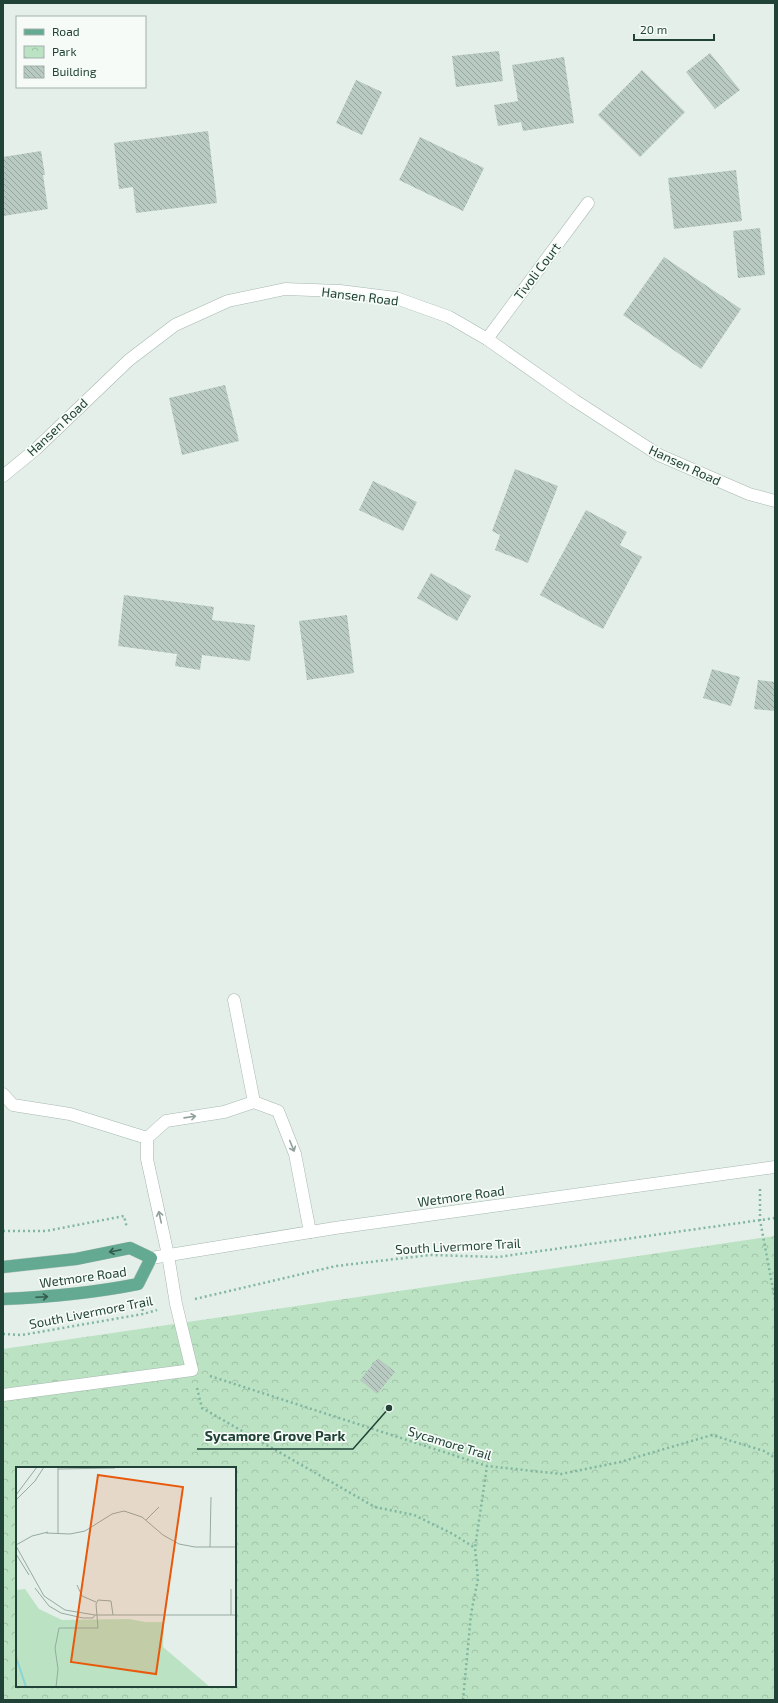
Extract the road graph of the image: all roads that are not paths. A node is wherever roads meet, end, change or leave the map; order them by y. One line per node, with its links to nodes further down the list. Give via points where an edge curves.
1 (588, 203): 2 (street, Tivoli Court)
2 (487, 339): 3 (street, Hansen Road, via 449,317 396,298 340,291 286,289 228,301 175,325 129,360 36,449); 4 (street, Hansen Road, via 659,455 749,494)
3 (3, 476)
4 (775, 501)
5 (234, 1000): 7 (street)
6 (3, 1094): 8 (street, via 13,1105 70,1114)
7 (254, 1102): 8 (street, one-way to 7, via 166,1121 224,1112); 10 (street, one-way to 10, via 278,1111 296,1154)
8 (147, 1138): 11 (street, one-way to 8, via 147,1159)
9 (775, 1167): 10 (street, Wetmore Road)
10 (310, 1232): 11 (street, Wetmore Road)
11 (168, 1255): 12 (street, Wetmore Road); 15 (street, via 176,1304 192,1370)
12 (151, 1258): 13 (main road, Wetmore Road, one-way to 13, via 130,1248 76,1259); 14 (main road, Wetmore Road, one-way to 12, via 52,1297 138,1284)
13 (3, 1266)
14 (3, 1300)
15 (3, 1395)

